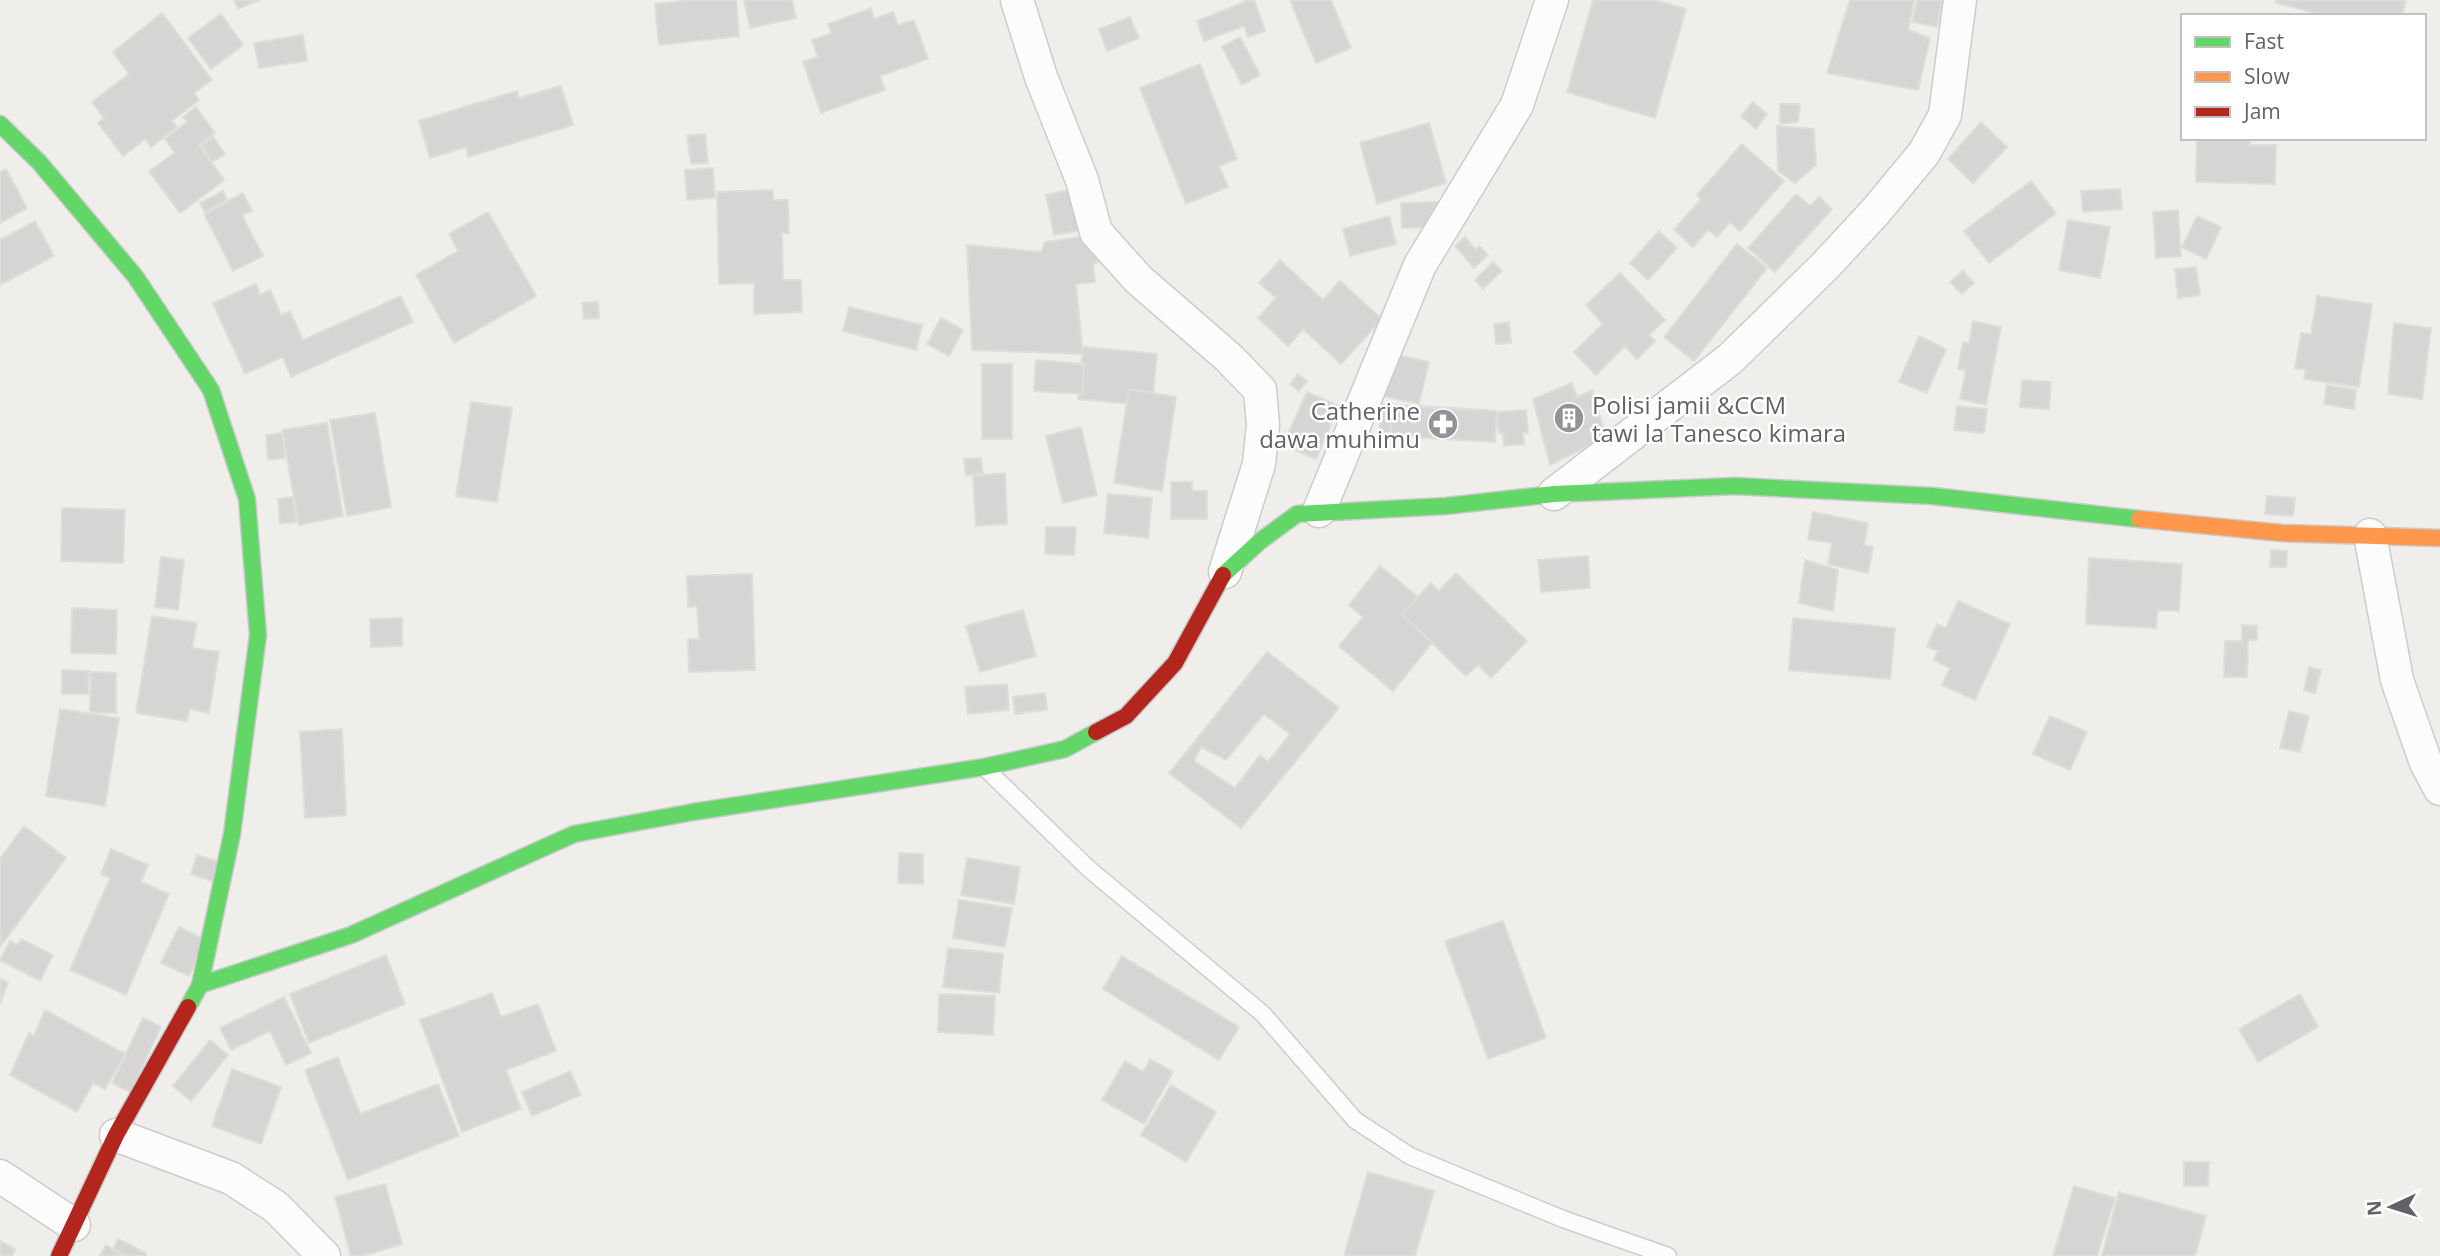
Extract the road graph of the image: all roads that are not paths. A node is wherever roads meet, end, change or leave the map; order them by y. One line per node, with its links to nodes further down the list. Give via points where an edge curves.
1 (1017, 0): 9 (street, via 1041,77 1082,180 1096,232 1138,279 1260,390 1259,464)
2 (1552, 0): 6 (street, via 1517,105 1420,265)
3 (1960, 0): 5 (street, via 1945,115 1924,153 1884,202 1730,359)
4 (0, 124): 12 (street, via 39,162 135,276 211,390 247,499 258,635 232,834)
5 (1554, 494): 6 (street, via 1446,506); 7 (street, via 1735,486 1919,495 2282,533)
6 (1319, 511): 9 (street, via 1297,514)
7 (2370, 535): 8 (street); 11 (street, via 2397,680)
8 (2440, 538)
9 (1225, 572): 10 (street, via 1175,663 1126,716 1065,749)
10 (984, 767): 12 (street, via 574,834 351,935); 18 (lane, via 1089,869 1264,1014 1355,1120 1410,1156)
11 (2440, 789)
12 (200, 985): 13 (street)
13 (116, 1135): 15 (street); 17 (street, via 232,1178 276,1207)
14 (0, 1177): 15 (street)
15 (74, 1225): 16 (street)
16 (59, 1256)
17 (324, 1256)
18 (1668, 1256)

